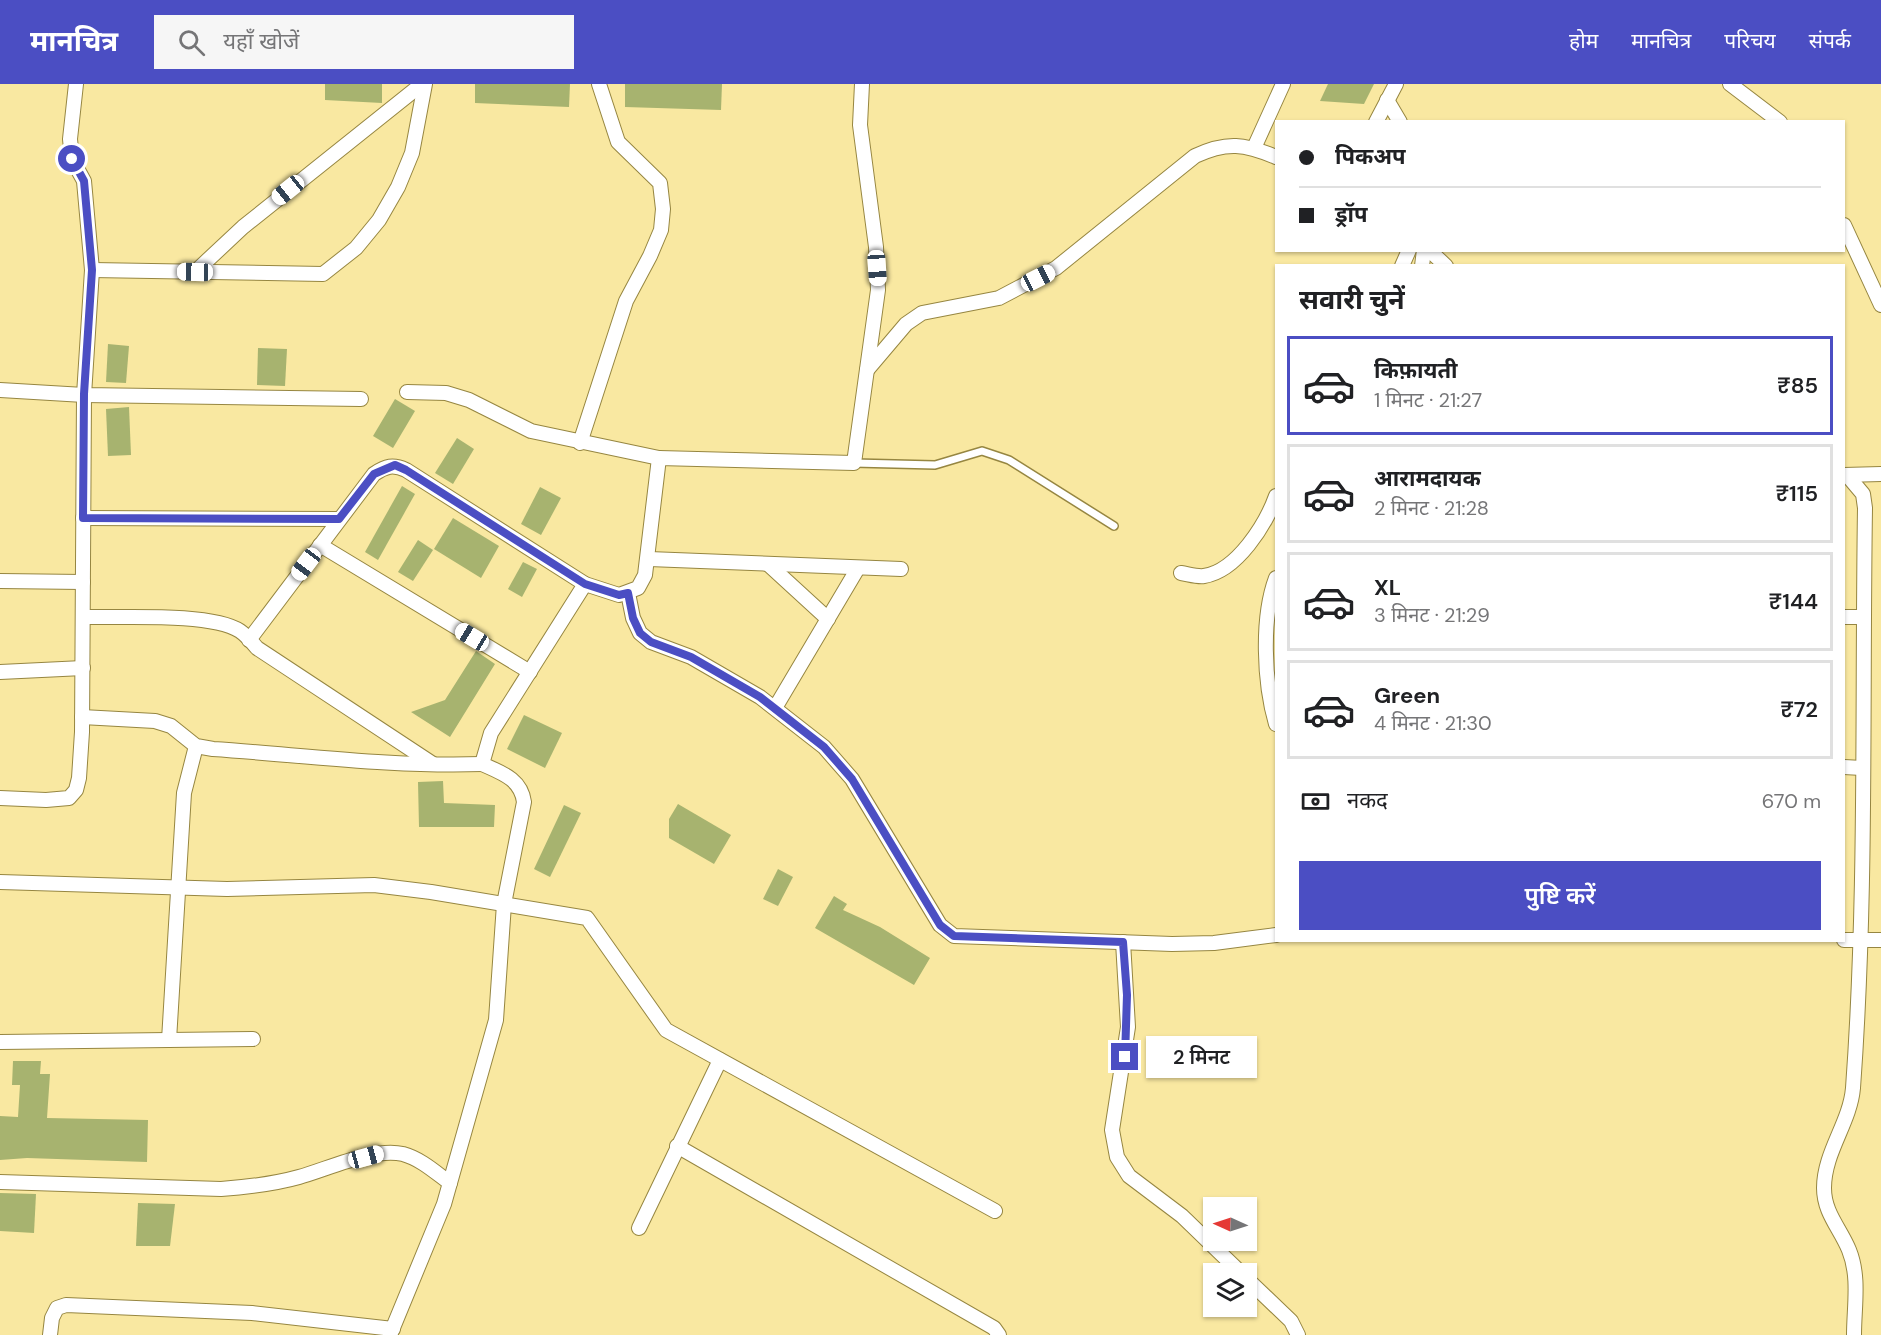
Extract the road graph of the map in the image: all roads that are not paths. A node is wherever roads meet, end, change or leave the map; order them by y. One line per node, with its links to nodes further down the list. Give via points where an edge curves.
1 (76, 84): 17 (street, via 70,139 72,159 84,181)
2 (424, 84): 18 (street, via 243,227); 18 (street, via 412,153 399,188 356,248 323,274)
3 (599, 84): 25 (street, via 618,142 660,183 663,209 661,230 626,301)
4 (862, 84): 20 (street, via 860,125 878,290)
5 (1283, 84): 12 (street)
6 (1396, 84): 8 (street)
7 (1730, 84): 11 (street)
8 (1387, 100): 9 (street); 10 (street)
9 (1377, 120)
10 (1399, 120)
11 (1777, 120)
12 (1254, 148): 13 (street); 20 (street, via 1216,146 1195,156 1056,268 999,298 922,313 906,324)
13 (1275, 158)
14 (1845, 227): 19 (street)
15 (1431, 252): 16 (street)
16 (1444, 264)
17 (92, 270): 18 (street); 23 (street)
18 (195, 272)
19 (1881, 305)
20 (866, 372): 27 (street)
21 (0, 390): 23 (street)
22 (407, 392): 25 (street, via 446,393 531,431)
23 (84, 394): 24 (street); 31 (street)
24 (361, 399)
25 (580, 443): 26 (street)
26 (659, 458): 27 (street); 35 (street)
27 (854, 463): 33 (lane, via 935,465 982,451 1009,460)
28 (1881, 474): 29 (street)
29 (1845, 475): 45 (street, via 1863,494 1865,508)
30 (1275, 498): 39 (street, via 1254,539 1225,567 1201,577)
31 (83, 518): 32 (street); 42 (street)
32 (339, 519): 34 (street); 43 (street, via 374,474 395,465)
33 (1114, 526)
34 (320, 545): 49 (street); 52 (street)
35 (649, 559): 36 (street); 44 (street, via 638,588)
36 (768, 564): 37 (street); 48 (street)
37 (858, 568): 38 (street); 48 (street)
38 (901, 569)
39 (1181, 573)
40 (0, 581): 42 (street)
41 (1275, 581): 55 (street, via 1267,624)
42 (83, 582): 46 (street)
43 (585, 584): 44 (street, via 619,595); 52 (street)
44 (628, 593): 53 (street, via 640,633 651,642 691,657)
45 (1863, 616): 47 (street); 60 (street)
46 (83, 617): 49 (street, via 201,620 224,624); 50 (street)
47 (1845, 617)
48 (828, 619): 53 (street)
49 (249, 640): 58 (street)
50 (82, 668): 51 (street); 54 (street)
51 (0, 672)
52 (530, 672): 57 (street, via 491,733)
53 (775, 708): 69 (street, via 824,747 852,779 947,932 954,936)
54 (82, 717): 56 (street, via 163,723); 61 (street, via 79,778 69,798)
55 (1275, 719)
56 (196, 746): 58 (street); 63 (street, via 184,793)
57 (482, 764): 58 (street); 64 (street, via 511,777 522,791 523,820)
58 (435, 766)
59 (1845, 767): 60 (street)
60 (1862, 768): 67 (street)
61 (0, 798)
62 (0, 882): 63 (street)
63 (179, 887): 64 (street, via 374,885); 71 (street)
64 (504, 904): 73 (street, via 586,918 666,1030); 76 (street, via 496,1020)
65 (1275, 935): 69 (street, via 1214,943)
66 (1845, 940): 67 (street)
67 (1860, 940): 68 (street); 85 (street, via 1852,1091 1825,1174 1824,1189 1833,1225 1849,1249 1854,1267)
68 (1881, 940)
69 (1123, 942): 79 (street, via 1128,1027 1112,1130 1117,1157 1129,1176 1182,1216)
70 (253, 1039): 71 (street)
71 (169, 1040): 72 (street)
72 (0, 1042)
73 (720, 1060): 74 (street); 77 (street)
74 (676, 1146): 78 (street); 83 (street, via 994,1328)
75 (0, 1182): 76 (street, via 251,1187 298,1178 383,1152 416,1158)
76 (450, 1183): 81 (street)
77 (995, 1211)
78 (639, 1228)
79 (1231, 1263)
80 (1257, 1289): 84 (street, via 1291,1321)
81 (392, 1332): 82 (street, via 252,1313 66,1305 57,1308)
82 (50, 1335)
83 (999, 1335)
84 (1298, 1335)
85 (1854, 1335)

